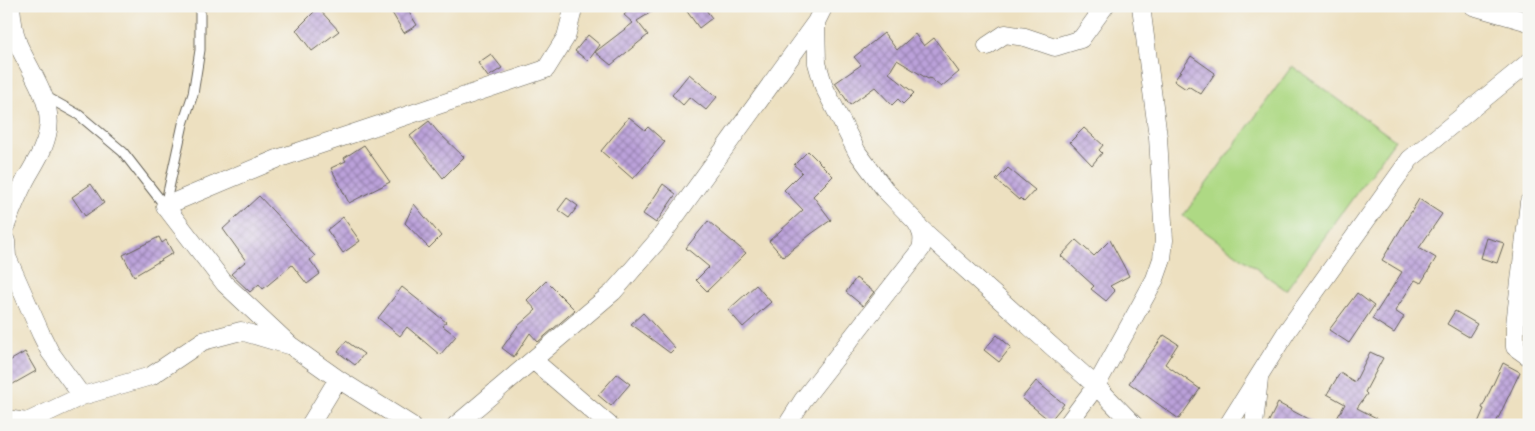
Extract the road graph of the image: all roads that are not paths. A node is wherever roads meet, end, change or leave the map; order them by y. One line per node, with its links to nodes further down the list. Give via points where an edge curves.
1 (11, 6): 11 (street, via 18,44)
2 (200, 6): 13 (lane, via 200,50 193,94)
3 (574, 6): 13 (street, via 566,37 546,69 277,159)
4 (1105, 6): 9 (street, via 1081,39 1055,46 1005,34)
5 (1141, 6): 22 (street, via 1158,137 1164,240 1162,258 1155,279)
6 (1473, 6): 8 (street)
7 (820, 14): 15 (street, via 817,64 824,87 857,152 886,191); 19 (street, via 659,239 613,292)
8 (1529, 22)
9 (987, 46)
10 (1529, 62): 20 (street, via 1410,159)
11 (42, 94): 13 (lane, via 79,116 123,152); 14 (street, via 48,129 41,153 14,202)
12 (1529, 202): 18 (street, via 1515,347)
13 (165, 206): 17 (street, via 225,284)
14 (6, 225)
15 (920, 228): 22 (street); 29 (street, via 921,249 802,400)
16 (6, 251): 23 (street, via 40,334)
17 (290, 345): 21 (street); 23 (street, via 241,332 203,341 151,376)
18 (1529, 357)
19 (533, 360): 27 (street); 28 (street)
20 (1260, 373): 32 (street); 33 (street)
21 (338, 379): 25 (street); 26 (street)
22 (1096, 386): 30 (street); 31 (street)
23 (82, 396): 24 (street, via 27,422)
24 (6, 419)
25 (310, 425)
26 (411, 425)
27 (456, 425)
28 (610, 425)
29 (787, 425)
30 (1067, 425)
31 (1134, 425)
32 (1228, 425)
33 (1254, 425)

